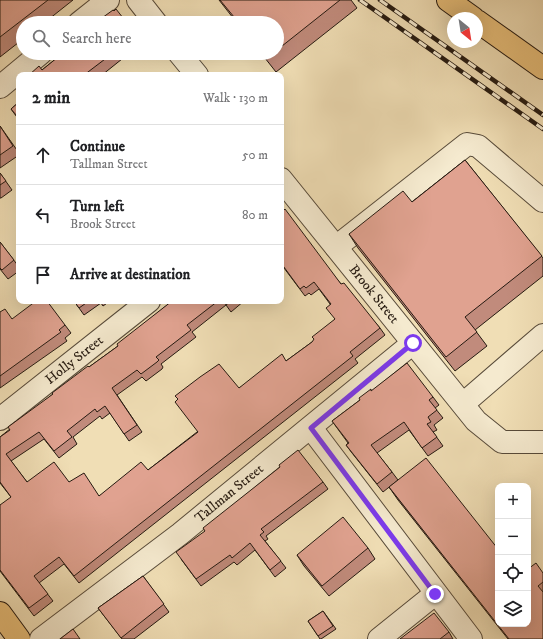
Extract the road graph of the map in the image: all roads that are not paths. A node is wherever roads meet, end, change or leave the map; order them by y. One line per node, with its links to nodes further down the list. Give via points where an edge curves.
1 (108, 0): 5 (street)
2 (138, 0): 6 (street)
3 (448, 0): 4 (main road)
4 (465, 12)
5 (88, 16)
6 (151, 16)
7 (483, 25): 10 (main road)
8 (33, 60): 11 (street)
9 (185, 60): 12 (street)
10 (543, 68)
11 (18, 72)
12 (195, 72)
13 (16, 74): 14 (street)
14 (0, 87)
15 (284, 189): 17 (street, Brook Street)
16 (543, 202): 17 (street, via 478,146 467,144)
17 (336, 247): 20 (street, Brook Street)
18 (144, 304): 22 (street, Holly Street)
19 (543, 335): 21 (street)
20 (413, 343): 21 (street, Brook Street); 23 (street, Tallman Street)
21 (465, 407): 24 (street, Brook Street, via 476,421 502,442)
22 (0, 419)
23 (311, 428): 25 (street); 28 (street, Tallman Street, via 180,534)
24 (543, 442)
25 (435, 594): 29 (street); 30 (street)
26 (0, 613): 27 (main road)
27 (19, 639)
28 (41, 639)
29 (379, 639)
30 (471, 639)

